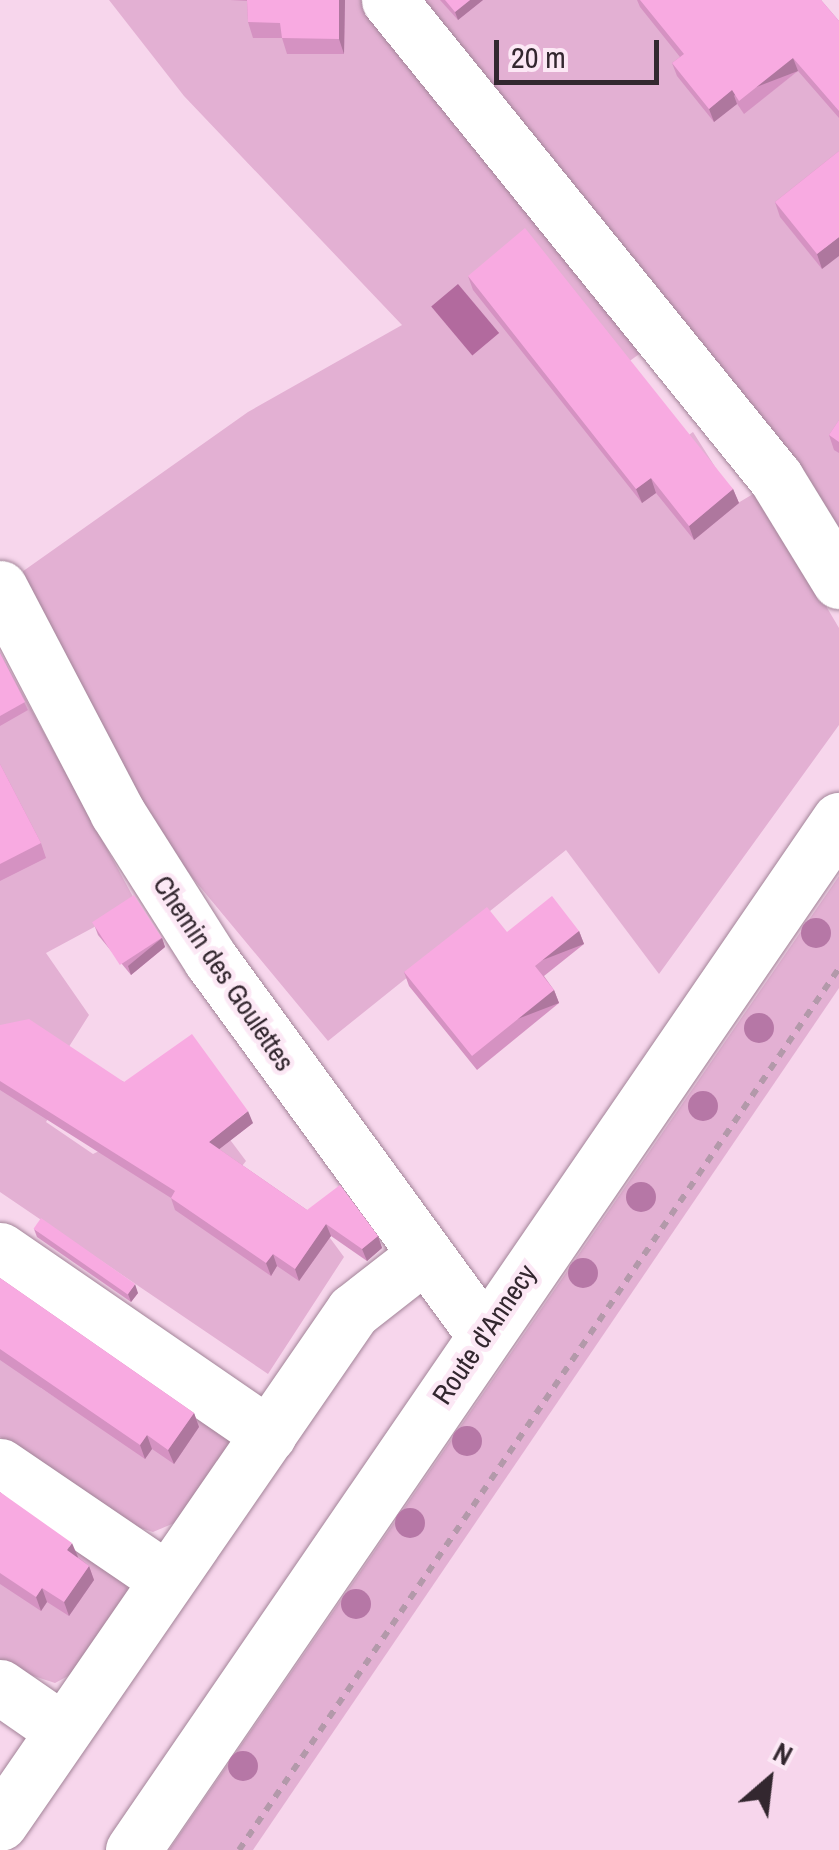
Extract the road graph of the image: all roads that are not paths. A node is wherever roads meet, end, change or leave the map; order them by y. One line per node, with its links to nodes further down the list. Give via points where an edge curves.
1 (389, 0): 2 (main road, via 776,478)
2 (839, 581)
3 (0, 588): 6 (main road, Chemin des Goulettes, via 117,812)
4 (839, 820): 7 (main road, Route d'Annecy)
5 (0, 1250): 8 (main road)
6 (422, 1256): 7 (main road, Chemin des Goulettes); 8 (main road, via 353,1311)
7 (484, 1334): 14 (main road, Route d'Annecy)
8 (268, 1435): 10 (main road)
9 (0, 1466): 10 (main road)
10 (166, 1579): 12 (main road)
11 (0, 1688): 12 (main road)
12 (62, 1730): 13 (main road)
13 (0, 1823)
14 (132, 1850)

